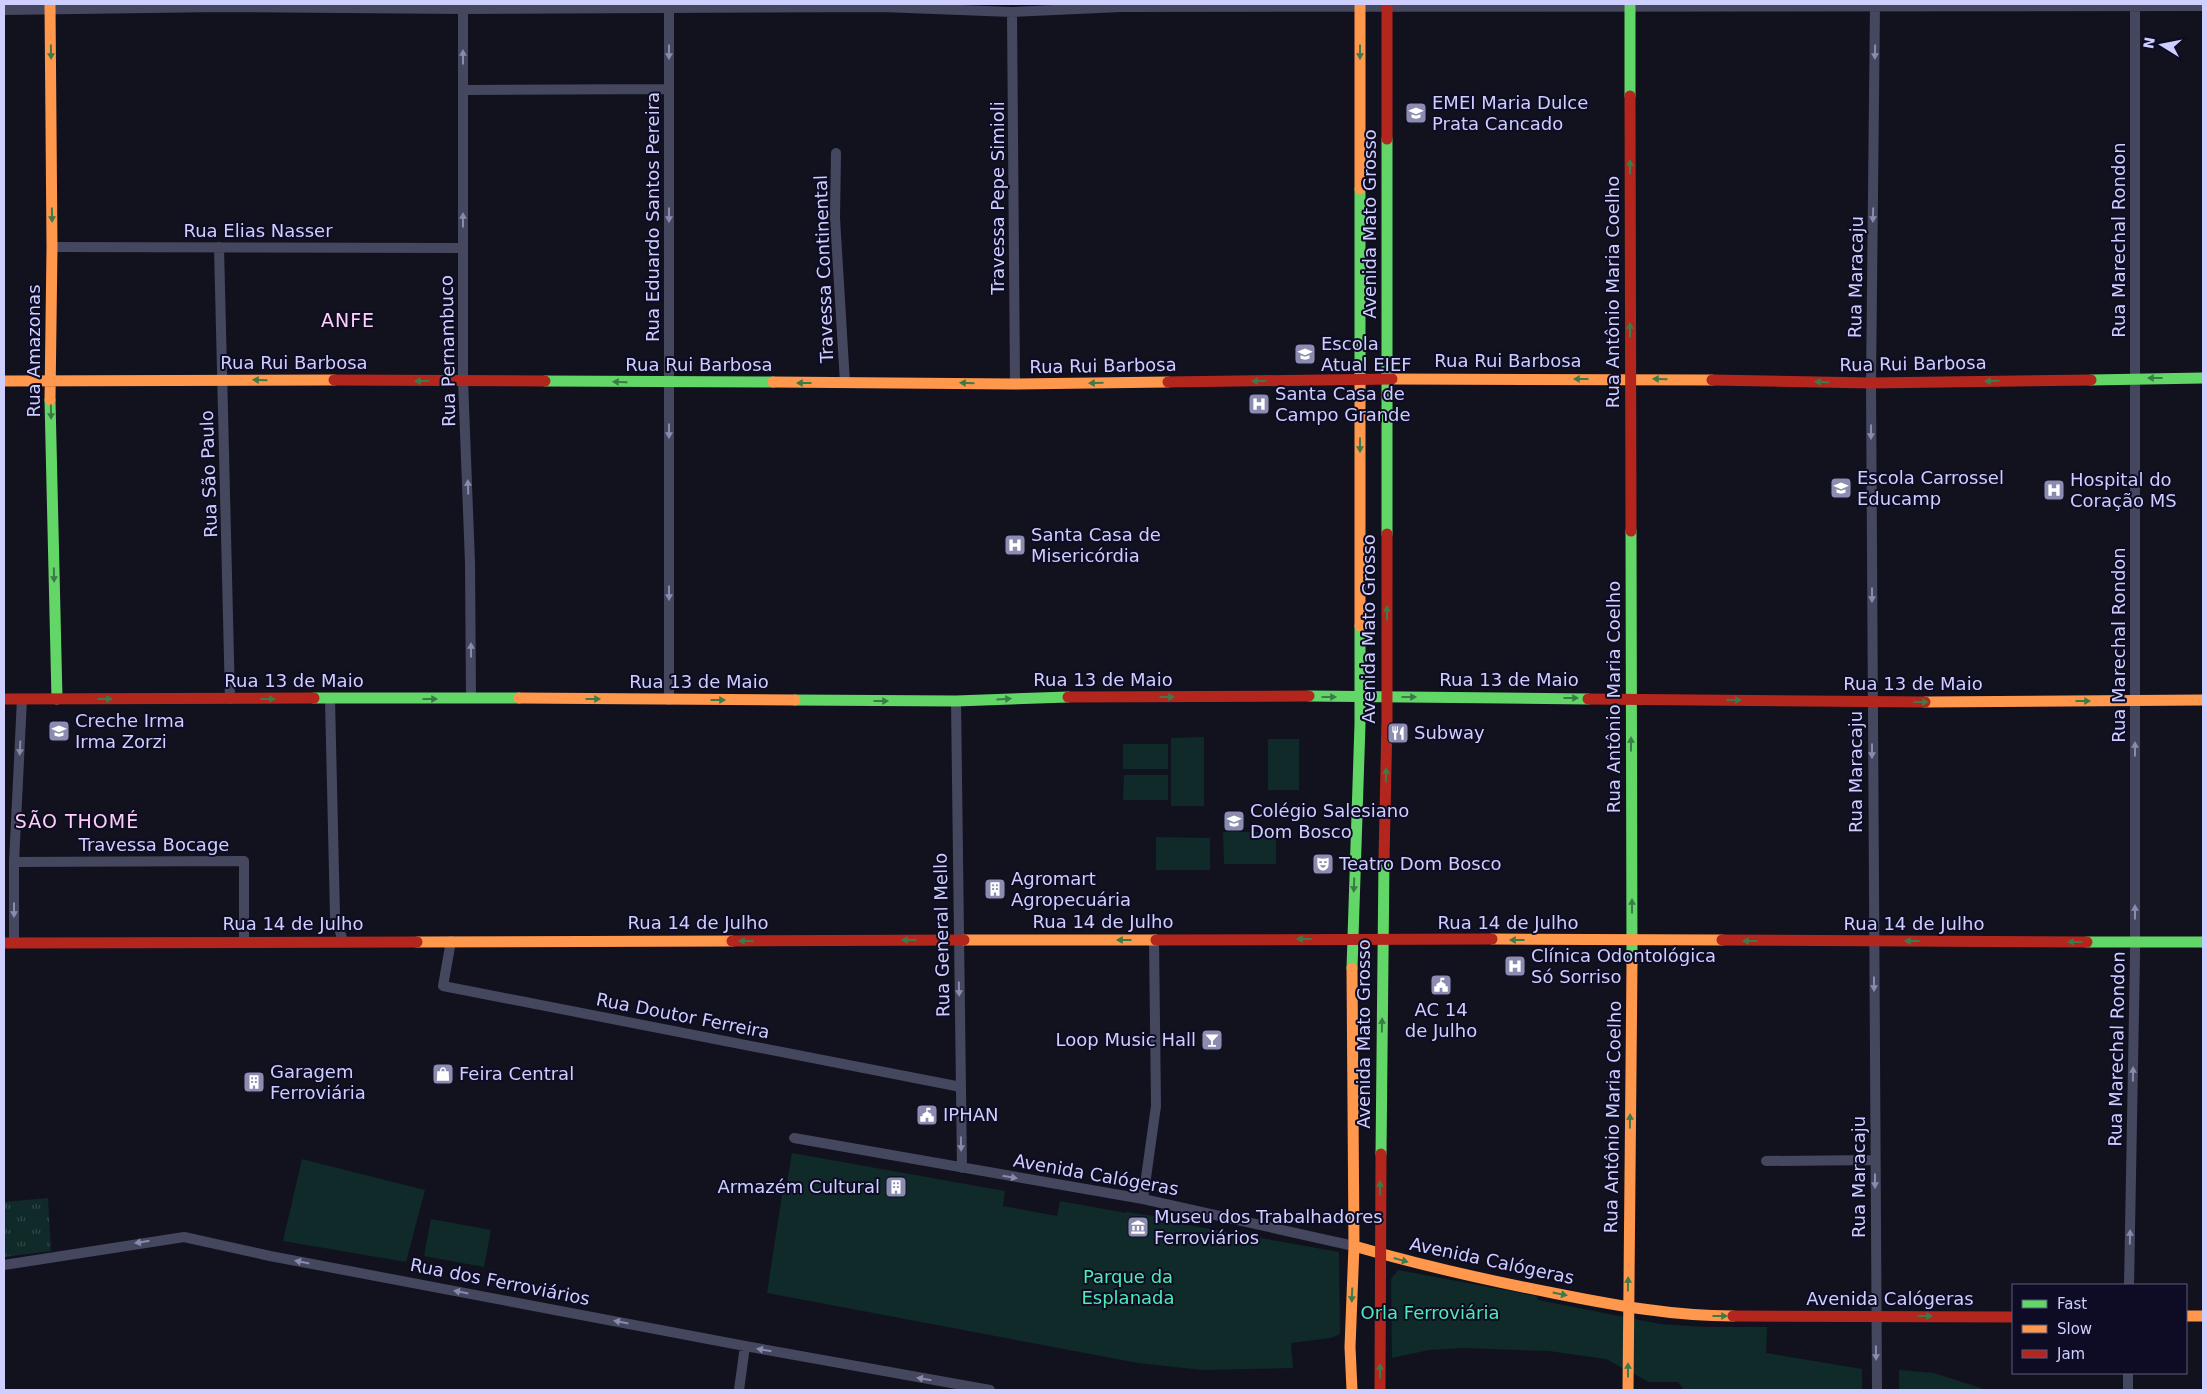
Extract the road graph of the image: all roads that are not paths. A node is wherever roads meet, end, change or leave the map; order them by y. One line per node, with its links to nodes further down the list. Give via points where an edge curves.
1 (220, 5): 6 (street); 14 (street)
2 (1120, 5): 11 (street); 16 (street)
3 (1630, 5): 4 (street); 12 (street); 27 (street, Rua Antônio Maria Coelho, one-way to 3)
4 (1875, 5): 5 (street); 34 (street, Rua Maracaju, one-way to 34)
5 (2135, 5): 13 (street); 23 (street, Rua Marechal Rondon)
6 (346, 6): 7 (street)
7 (397, 6): 8 (street)
8 (463, 6): 9 (street); 18 (street, Rua Pernambuco, one-way to 8)
9 (669, 6): 10 (street); 17 (street, Rua Eduardo Santos Pereira, one-way to 17)
10 (882, 6): 16 (street)
11 (1360, 6): 12 (street); 25 (street, Avenida Mato Grosso, one-way to 25)
12 (1387, 6): 26 (street, Avenida Mato Grosso)
13 (2203, 6)
14 (50, 7): 15 (street); 20 (street, Rua Amazonas, one-way to 20)
15 (4, 10)
16 (1012, 12): 35 (street, Travessa Pepe Simioli)
17 (669, 89): 18 (street); 32 (street, Rua Eduardo Santos Pereira, one-way to 32)
18 (463, 90): 22 (street, Rua Pernambuco, one-way to 18)
19 (836, 153): 33 (street, Travessa Continental, via 835,218)
20 (52, 247): 21 (street, Rua Elias Nasser); 31 (street, Rua Amazonas)
21 (220, 247): 22 (street, Rua Elias Nasser); 28 (street, Rua São Paulo)
22 (462, 248): 29 (street, Rua Pernambuco)
23 (2135, 378): 24 (street, Rua Rui Barbosa, one-way to 23); 34 (street, Rua Rui Barbosa, one-way to 34); 46 (street, Rua Marechal Rondon)
24 (2203, 378)
25 (1360, 379): 26 (street, Rua Rui Barbosa); 35 (street, Rua Rui Barbosa, one-way to 35); 36 (street, Avenida Mato Grosso, one-way to 36)
26 (1387, 379): 27 (street, Rua Rui Barbosa, one-way to 26); 37 (street, Avenida Mato Grosso, one-way to 26)
27 (1630, 379): 34 (street, Rua Rui Barbosa, one-way to 27); 44 (street, Rua Antônio Maria Coelho)
28 (222, 380): 29 (street, Rua Rui Barbosa, one-way to 28); 31 (street, Rua Rui Barbosa); 42 (street, Rua São Paulo)
29 (464, 380): 32 (street, Rua Rui Barbosa, one-way to 29); 38 (street, Rua Pernambuco, one-way to 29)
30 (4, 381): 31 (street, Rua Rui Barbosa)
31 (50, 381): 41 (street, Rua Amazonas, one-way to 41)
32 (669, 382): 33 (street, Rua Rui Barbosa, one-way to 32); 45 (street, Rua Eduardo Santos Pereira, one-way to 45)
33 (845, 383): 35 (street, Rua Rui Barbosa, one-way to 33)
34 (1871, 383): 49 (street, Rua Maracaju, one-way to 49)
35 (1015, 384)
36 (1360, 696): 37 (street, Rua 13 de Maio); 48 (street, Rua 13 de Maio, one-way to 36, via 1035,697); 51 (street, Avenida Mato Grosso, one-way to 51)
37 (1387, 697): 44 (street, Rua 13 de Maio, one-way to 44); 54 (street, Avenida Mato Grosso, one-way to 37)
38 (471, 698): 43 (street, Rua 13 de Maio, one-way to 38); 45 (street, Rua 13 de Maio, one-way to 45)
39 (4, 699): 40 (street, Rua 13 de Maio)
40 (22, 699): 41 (street, Rua 13 de Maio); 50 (street, one-way to 50)
41 (57, 699): 42 (street, Rua 13 de Maio, one-way to 42)
42 (230, 699): 43 (street, Rua 13 de Maio, one-way to 43)
43 (330, 699): 56 (street, via 335,916)
44 (1631, 699): 49 (street, Rua 13 de Maio, one-way to 49); 55 (street, Rua Antônio Maria Coelho, one-way to 44)
45 (670, 700): 48 (street, Rua 13 de Maio, one-way to 48)
46 (2135, 700): 47 (street, Rua 13 de Maio); 49 (street, Rua 13 de Maio, one-way to 46); 60 (street, Rua Marechal Rondon, one-way to 46)
47 (2203, 700)
48 (956, 701): 52 (street, Rua General Mello)
49 (1872, 702): 58 (street, Rua Maracaju, one-way to 58)
50 (14, 862): 59 (street, Travessa Bocage, via 244,861); 62 (street, one-way to 62)
51 (1352, 939): 53 (street, Rua 14 de Julho, one-way to 53); 54 (street, Rua 14 de Julho); 69 (street, Avenida Mato Grosso)
52 (959, 940): 53 (street, Rua 14 de Julho, one-way to 52); 57 (street, Rua 14 de Julho, one-way to 57); 63 (street, Rua General Mello, one-way to 63)
53 (1154, 940): 68 (street, via 1156,1106)
54 (1382, 940): 55 (street, Rua 14 de Julho, one-way to 54); 70 (street, Avenida Mato Grosso, one-way to 54)
55 (1632, 940): 58 (street, Rua 14 de Julho, one-way to 55); 73 (street, Rua Antônio Maria Coelho, one-way to 55)
56 (342, 941): 57 (street, Rua 14 de Julho); 59 (street, Rua 14 de Julho)
57 (450, 941): 63 (street, Rua Doutor Ferreira, via 443,986)
58 (1874, 941): 60 (street, Rua 14 de Julho, one-way to 58); 65 (street, Rua Maracaju, one-way to 65)
59 (244, 942): 62 (street, Rua 14 de Julho)
60 (2135, 942): 61 (street, Rua 14 de Julho); 72 (street, Rua Marechal Rondon, one-way to 60)
61 (2203, 942)
62 (9, 943)
63 (960, 1087): 67 (street, Rua General Mello, one-way to 67)
64 (794, 1138): 67 (street, Avenida Calógeras)
65 (1875, 1160): 66 (street); 74 (street, Rua Maracaju, one-way to 74)
66 (1766, 1161)
67 (962, 1168): 68 (street, Avenida Calógeras, one-way to 68)
68 (1143, 1199): 69 (street, Avenida Calógeras)
69 (1354, 1246): 70 (street, Avenida Calógeras); 82 (street, Avenida Mato Grosso, one-way to 82, via 1350,1347)
70 (1380, 1254): 73 (street, Avenida Calógeras, one-way to 73); 83 (street, Avenida Mato Grosso, one-way to 70)
71 (4, 1265): 78 (street, Rua dos Ferroviários, one-way to 71, via 184,1237)
72 (2129, 1284)
73 (1628, 1308): 74 (street, Avenida Calógeras, one-way to 74, via 1703,1316); 84 (street, Rua Antônio Maria Coelho, one-way to 73)
74 (1876, 1316): 77 (street, Avenida Calógeras, one-way to 77); 85 (street, Rua Maracaju, one-way to 85)
75 (2187, 1316): 76 (street)
76 (2203, 1316)
77 (2012, 1317)
78 (745, 1346): 80 (street); 81 (street, Rua dos Ferroviários, one-way to 78)
79 (2128, 1374): 86 (street)
80 (739, 1390)
81 (990, 1390)
82 (1352, 1390)
83 (1380, 1390)
84 (1628, 1390)
85 (1877, 1390)
86 (2128, 1390)

